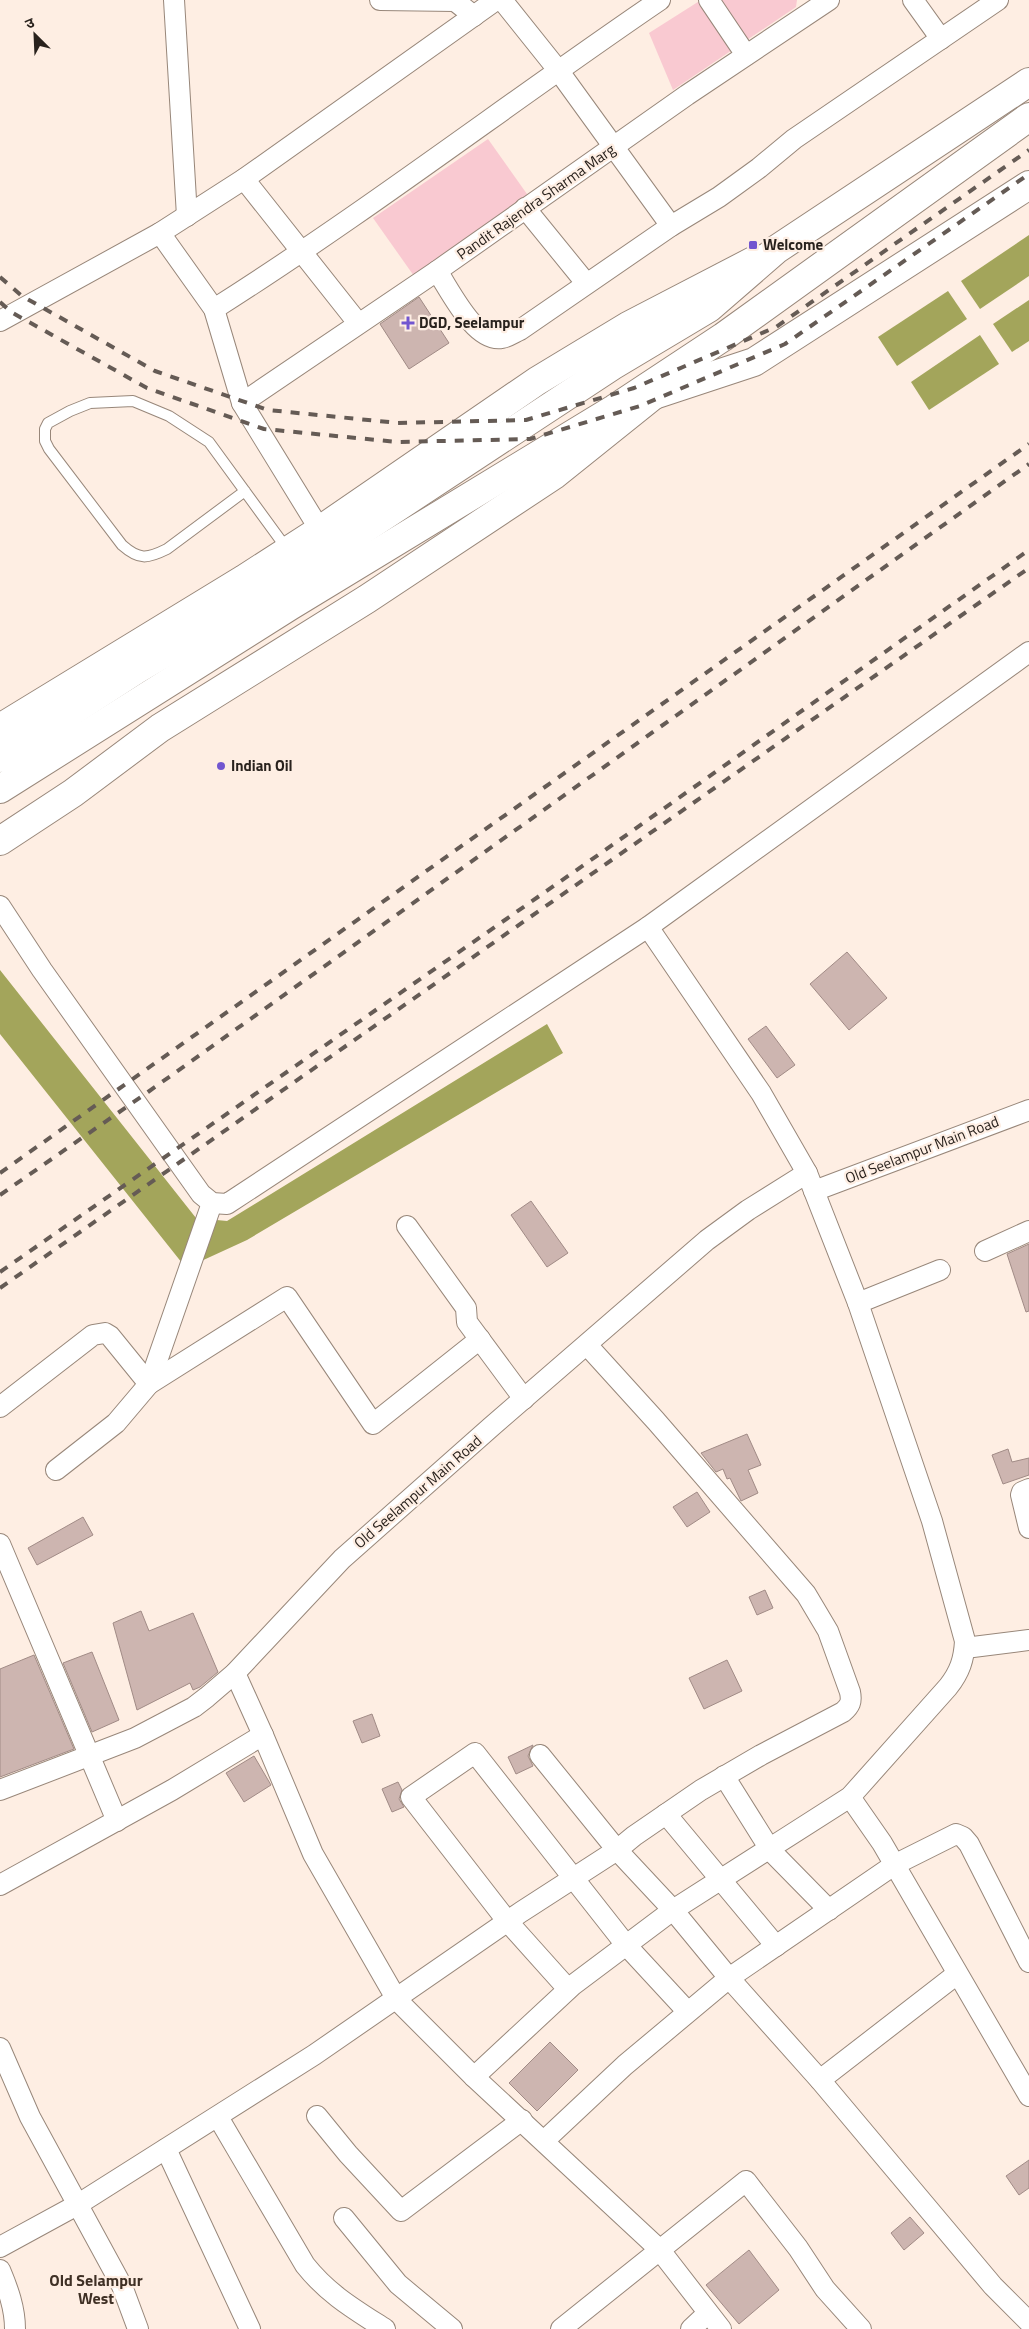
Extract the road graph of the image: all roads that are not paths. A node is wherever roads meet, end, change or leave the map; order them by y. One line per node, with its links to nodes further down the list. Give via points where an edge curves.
1 (174, 0): 21 (street)
2 (380, 0): 3 (street)
3 (448, 0): 11 (street, via 455,1)
4 (496, 0): 11 (street)
5 (502, 0): 14 (street)
6 (660, 0): 14 (street)
7 (709, 0): 13 (street)
8 (829, 0): 13 (street, Pandit Rajendra Sharma Marg)
9 (913, 0): 12 (street)
10 (998, 0): 12 (street)
11 (474, 16): 18 (street)
12 (942, 39): 22 (street, via 794,139 719,197)
13 (746, 56): 17 (street, Pandit Rajendra Sharma Marg)
14 (558, 70): 17 (street); 25 (street)
15 (1029, 82): 24 (main road)
16 (1029, 117): 31 (main road)
17 (614, 146): 20 (street, Pandit Rajendra Sharma Marg); 22 (street)
18 (244, 179): 21 (street); 25 (street)
19 (1029, 185): 32 (main road, via 754,362)
20 (524, 208): 26 (street, Pandit Rajendra Sharma Marg); 27 (street)
21 (187, 216): 23 (street)
22 (671, 226): 27 (street)
23 (160, 233): 28 (street); 29 (street)
24 (777, 249): 37 (main road, via 628,326 537,381); 41 (main road, via 708,308 612,366 273,589 136,670)
25 (303, 252): 28 (street); 30 (street)
26 (437, 271): 27 (street, via 474,327 488,337 502,338 520,330); 30 (street, Pandit Rajendra Sharma Marg)
27 (586, 283)
28 (214, 309): 33 (street)
29 (0, 321)
30 (358, 323): 33 (street, Pandit Rajendra Sharma Marg)
31 (723, 337): 32 (main road); 34 (main road)
32 (654, 395): 34 (main road); 35 (main road)
33 (242, 404): 37 (street)
34 (614, 409): 35 (main road)
35 (570, 449): 42 (main road, via 520,468 290,606); 43 (main road, via 554,475 367,599 160,728 72,794)
36 (244, 491): 36 (lane, via 209,442 169,416 133,401 90,403 48,423 45,429 49,449 122,545 139,556 154,556 167,549); 38 (lane)
37 (320, 530): 38 (main road)
38 (288, 551): 40 (main road)
39 (1029, 652): 45 (street)
40 (0, 728)
41 (0, 758)
42 (0, 789)
43 (0, 841)
44 (0, 906): 48 (street)
45 (648, 927): 47 (street, via 761,1093); 48 (street, via 237,1198)
46 (1029, 1110): 47 (street, Old Seelampur Main Road)
47 (813, 1188): 53 (street); 55 (street, Old Seelampur Main Road, via 721,1229)
48 (209, 1210): 56 (street)
49 (407, 1226): 54 (street, via 466,1308 468,1322)
50 (1029, 1231): 51 (street)
51 (985, 1251)
52 (940, 1270): 53 (street)
53 (858, 1303): 64 (street, via 932,1521 965,1640)
54 (480, 1339): 56 (street, via 373,1424 287,1297); 57 (street)
55 (587, 1345): 57 (street, Old Seelampur Main Road); 69 (street, via 806,1594 828,1631 850,1692 850,1706 843,1712)
56 (149, 1384): 58 (street, via 110,1336 99,1333); 59 (street, via 116,1424)
57 (524, 1399): 65 (street, Old Seelampur Main Road, via 342,1559)
58 (0, 1407)
59 (56, 1470)
60 (1029, 1489): 61 (street, via 1020,1495)
61 (1029, 1528)
62 (0, 1544): 68 (street)
63 (1029, 1640): 64 (street)
64 (964, 1648): 71 (street, via 961,1667 948,1687)
65 (235, 1673): 66 (street); 68 (street, Old Seelampur Main Road, via 194,1707 135,1738)
66 (264, 1735): 73 (street); 89 (street, via 313,1854)
67 (540, 1755): 75 (street)
68 (88, 1756): 70 (street, Old Seelampur Main Road); 73 (street)
69 (724, 1776): 72 (street); 74 (street)
70 (0, 1790)
71 (850, 1797): 74 (street); 76 (street, via 870,1823)
72 (666, 1814): 75 (street); 78 (street)
73 (117, 1821): 79 (street)
74 (770, 1849): 78 (street); 81 (street)
75 (617, 1850): 77 (street); 80 (street)
76 (894, 1865): 81 (street); 85 (street, via 956,1834 963,1837 970,1844); 86 (street)
77 (574, 1878): 82 (street); 82 (street, via 475,1753 410,1796); 83 (street)
78 (719, 1880): 80 (street); 84 (street)
79 (0, 1885)
80 (673, 1910): 83 (street); 87 (street)
81 (830, 1910): 84 (street)
82 (508, 1922): 88 (street); 89 (street)
83 (626, 1945): 88 (street); 90 (street)
84 (776, 1946): 87 (street)
85 (1029, 1962)
86 (957, 1974): 93 (street); 94 (street)
87 (729, 1978): 90 (street); 93 (street)
88 (568, 1989): 92 (street)
89 (397, 2000): 92 (street); 96 (street)
90 (687, 2011): 98 (street)
91 (0, 2048): 100 (street, via 30,2117)
92 (474, 2077): 97 (street)
93 (820, 2080): 106 (street, via 993,2286)
94 (1029, 2096)
95 (317, 2116): 97 (street, via 402,2211)
96 (218, 2117): 99 (street); 110 (street, via 305,2264 328,2290)
97 (522, 2120): 98 (street)
98 (544, 2140): 103 (street)
99 (166, 2149): 100 (street); 109 (street)
100 (77, 2206): 102 (street); 108 (street, via 126,2294)
101 (344, 2218): 111 (street, via 398,2284)
102 (0, 2248)
103 (659, 2249): 105 (street); 112 (street); 115 (street, via 746,2181 825,2289)
104 (0, 2270): 107 (street, via 9,2293)
105 (708, 2313): 113 (street); 114 (street)
106 (1029, 2322)
107 (15, 2329)
108 (138, 2329)
109 (250, 2329)
110 (385, 2329)
111 (452, 2329)
112 (561, 2329)
113 (691, 2329)
114 (721, 2329)
115 (861, 2329)

